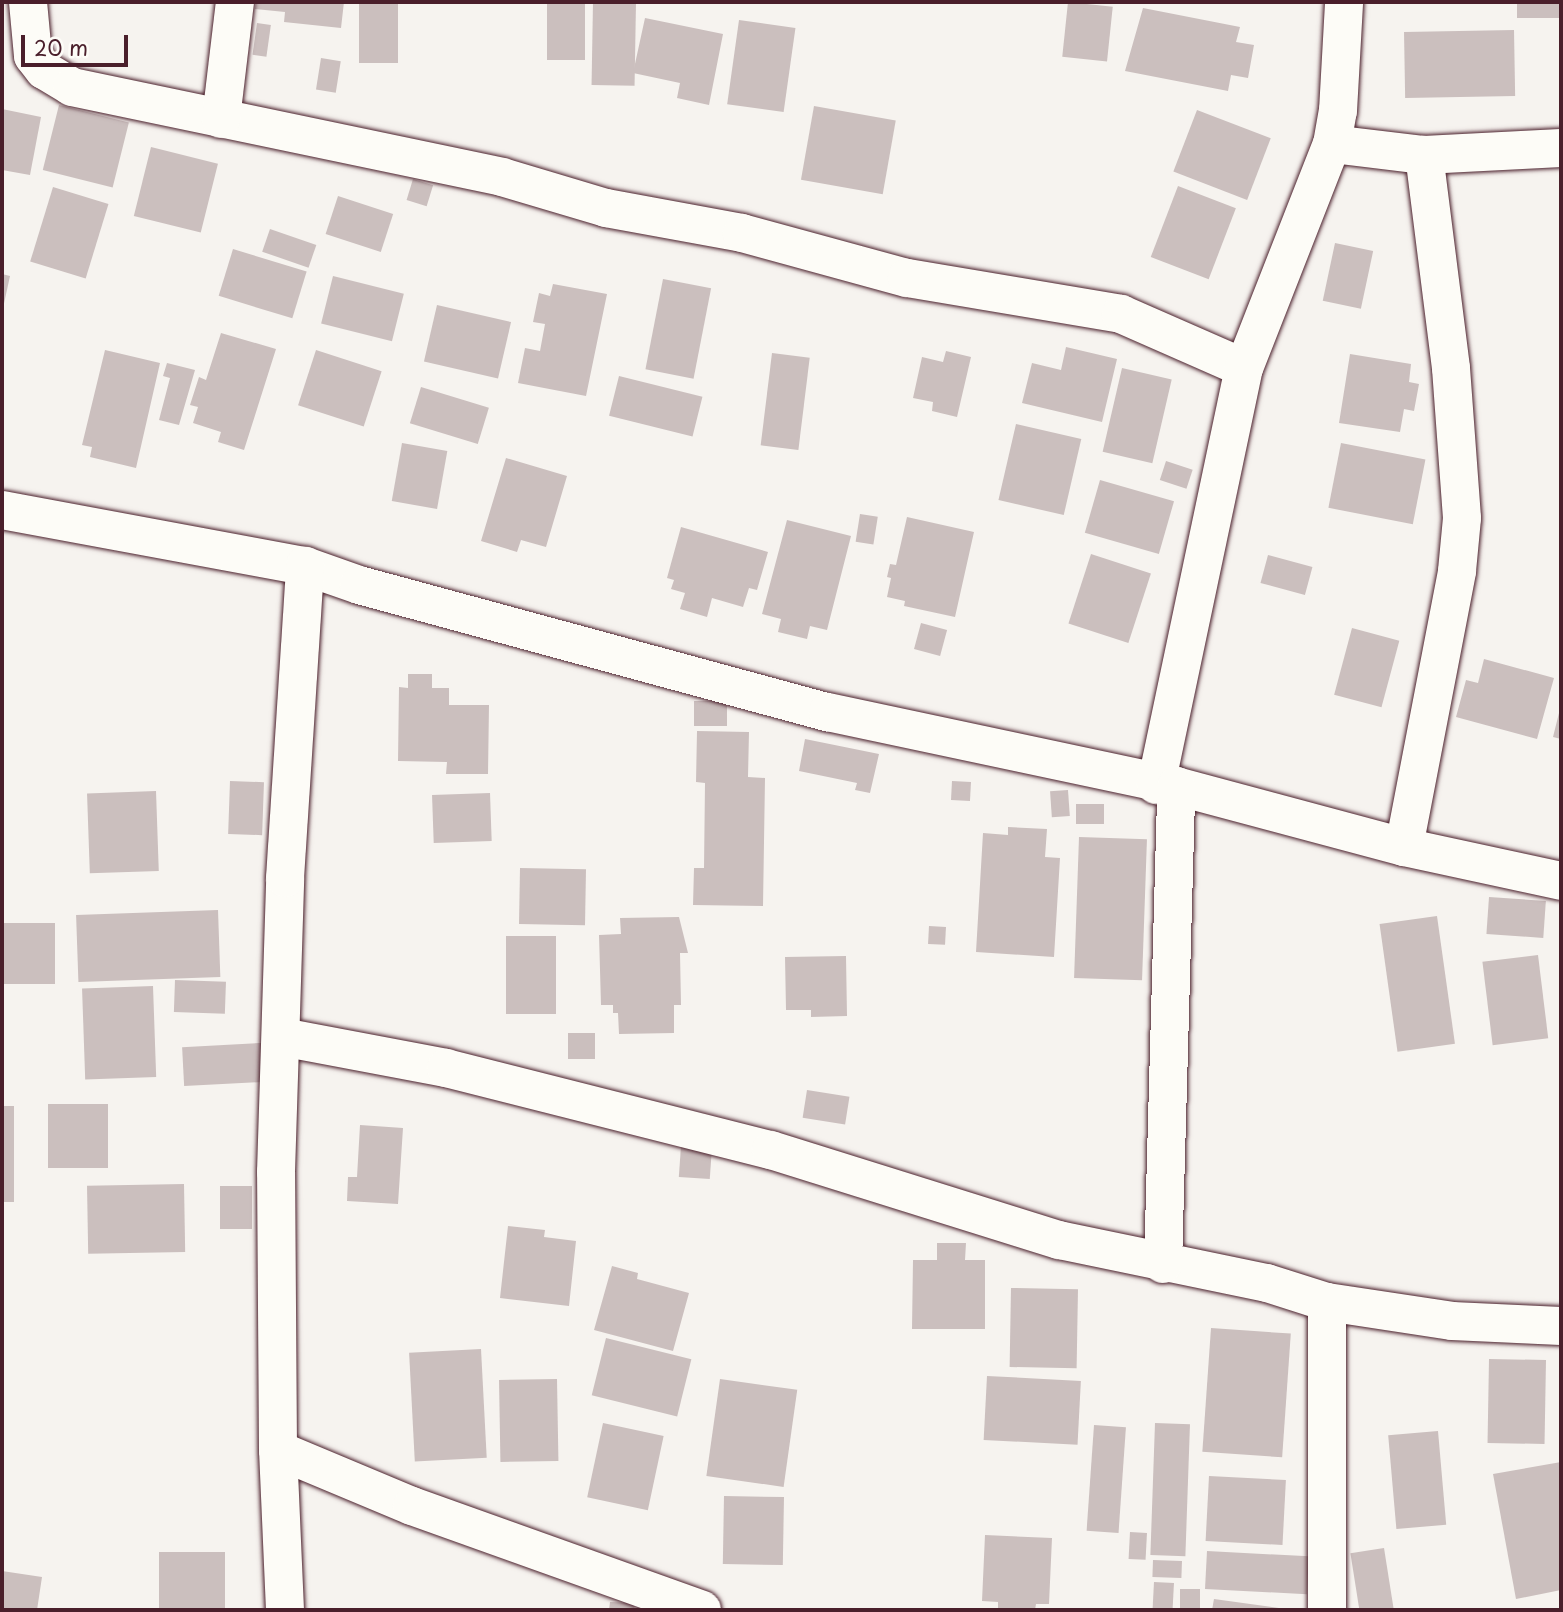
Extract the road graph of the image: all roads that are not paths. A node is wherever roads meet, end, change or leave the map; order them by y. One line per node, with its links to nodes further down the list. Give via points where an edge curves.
1 (29, 2): 4 (street, via 33,56 44,70 72,87)
2 (234, 2): 4 (street)
3 (1344, 2): 5 (street)
4 (221, 119): 8 (street, via 502,177 606,208 742,233 907,278 1121,314)
5 (1332, 144): 7 (street); 8 (street)
6 (1561, 148): 7 (street)
7 (1424, 155): 12 (street, via 1451,368 1462,518 1457,571)
8 (1244, 368): 11 (street)
9 (2, 510): 10 (street)
10 (305, 566): 11 (street, via 359,585 828,712); 14 (street, via 285,878)
11 (1166, 786): 12 (street); 15 (street)
12 (1404, 847): 13 (street)
13 (1561, 881)
14 (282, 1037): 15 (street, via 446,1068 744,1143 1059,1240); 18 (street, via 276,1172)
15 (1163, 1264): 16 (street, via 1267,1283)
16 (1327, 1302): 17 (street, via 1452,1321); 21 (street)
17 (1561, 1326)
18 (278, 1450): 19 (street); 20 (street, via 412,1506)
19 (285, 1610)
20 (702, 1610)
21 (1326, 1610)

